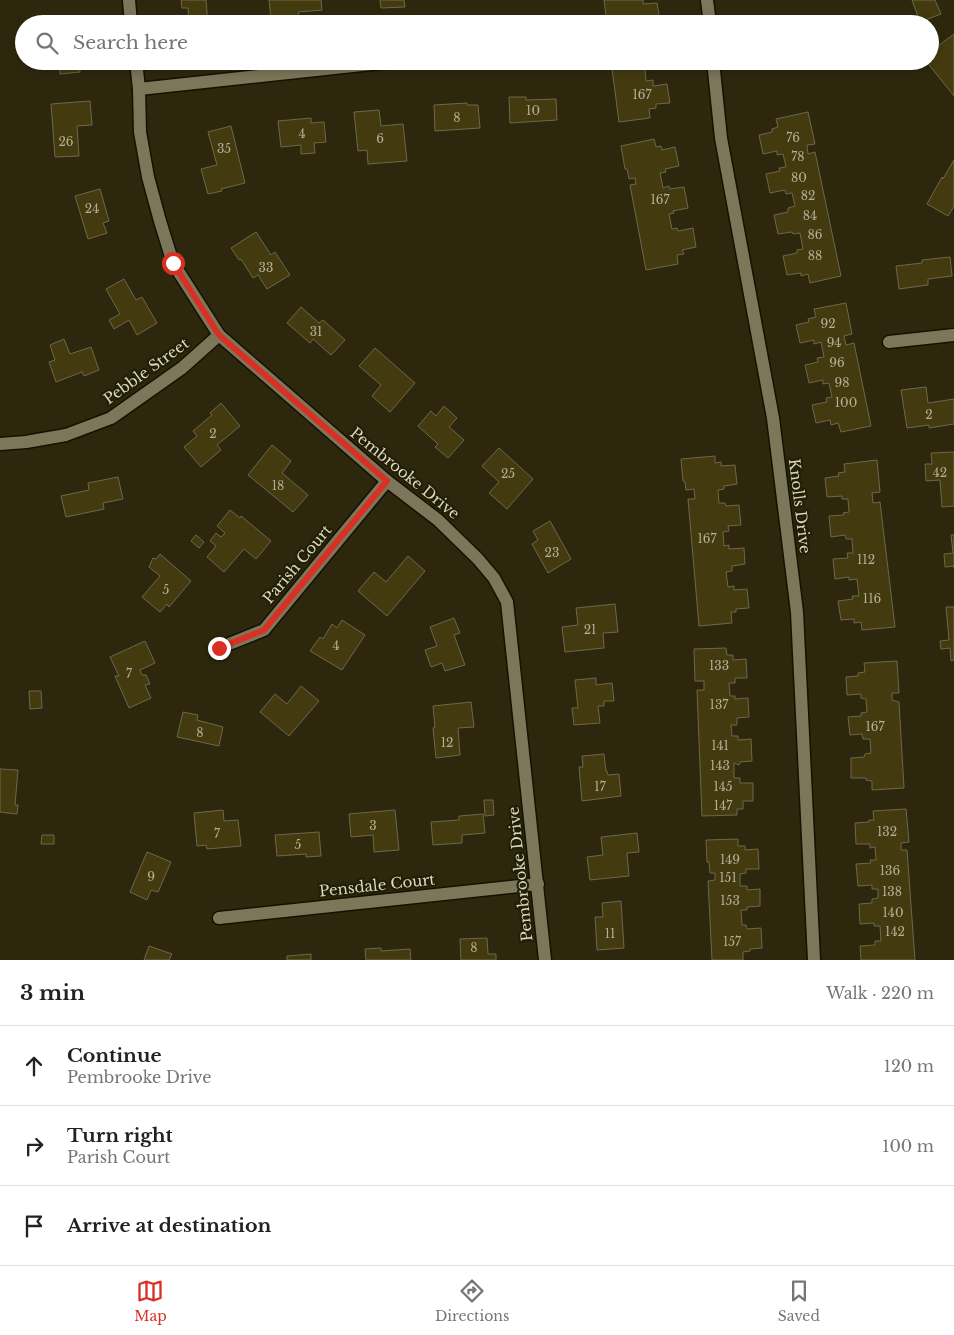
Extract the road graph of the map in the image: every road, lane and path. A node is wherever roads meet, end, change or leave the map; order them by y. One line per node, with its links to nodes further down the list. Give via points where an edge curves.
1 (128, 0): 3 (street)
2 (707, 0): 4 (street)
3 (130, 15)
4 (709, 15)
5 (137, 70): 8 (street, Pembrooke Drive)
6 (315, 70): 8 (street)
7 (715, 70): 18 (street, Knolls Drive, via 721,138 773,418 797,612)
8 (139, 89): 9 (street, Pembrooke Drive, via 140,132 148,177 173,263)
9 (219, 335): 12 (street, Pebble Street, via 182,368 111,418 66,435); 13 (street, Pembrooke Drive)
10 (954, 335): 11 (street)
11 (889, 342)
12 (0, 444)
13 (387, 481): 14 (street, Parish Court, via 264,630); 15 (street, Pembrooke Drive, via 438,520 478,559 494,578 507,602)
14 (219, 648)
15 (538, 884): 16 (street, Pensdale Court); 17 (street, Pembrooke Drive)
16 (219, 918)
17 (545, 960)
18 (814, 960)

